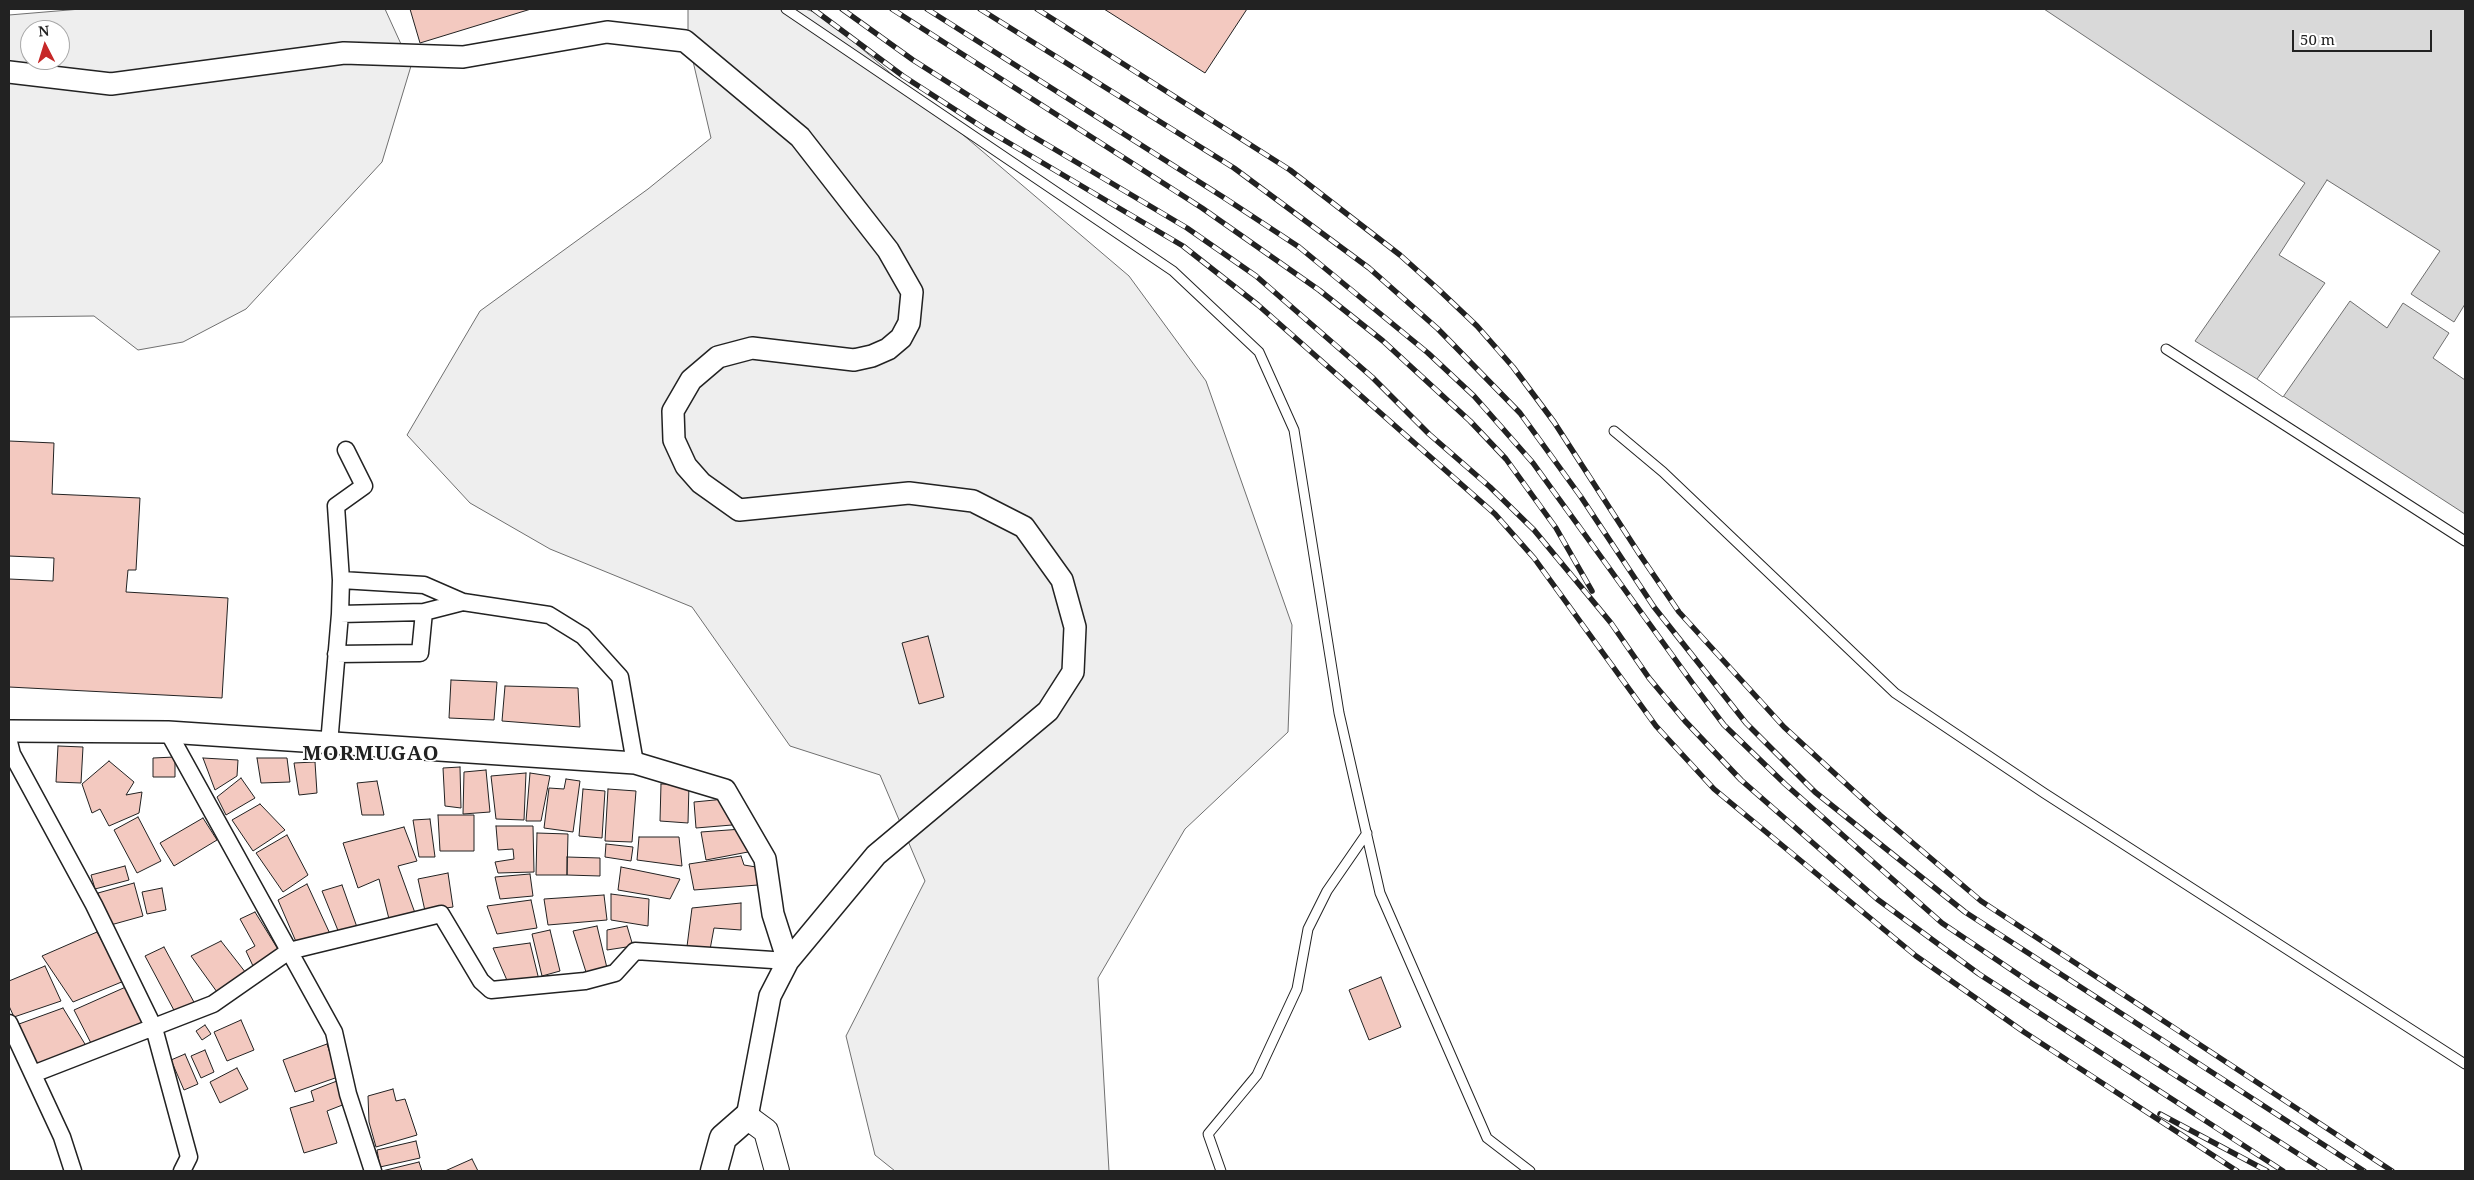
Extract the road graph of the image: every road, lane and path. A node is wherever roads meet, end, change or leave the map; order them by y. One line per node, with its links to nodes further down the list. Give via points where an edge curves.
1 (786, 9): 17 (lane, via 1173,271 1259,352 1294,430 1339,712)
2 (9, 72): 19 (street, via 112,84 344,53 463,57 607,32 686,41 800,137 888,250 912,292 909,323 901,338 888,349 854,360 752,348 718,357 691,380 673,411 674,440 686,466 701,483 740,510 908,493 973,501 1024,527 1062,580 1075,627 1073,672 1048,711 876,855)
3 (2166, 348): 6 (lane)
4 (1614, 431): 22 (lane, via 1664,472 1895,693)
5 (346, 450): 7 (street, via 364,486 336,506)
6 (2465, 541)
7 (341, 580): 8 (street, via 424,585); 10 (street)
8 (463, 602): 9 (street); 16 (street, via 549,615 583,636 620,677)
9 (424, 612): 10 (street); 11 (street, via 420,654)
10 (340, 614): 11 (street)
11 (336, 654): 15 (street)
12 (9, 731): 13 (street)
13 (168, 732): 15 (street); 18 (street)
14 (9, 742): 21 (street, via 12,754 94,905)
15 (329, 744): 16 (street)
16 (635, 763): 19 (street, via 725,790 764,858 773,914)
17 (1367, 834): 30 (lane, via 1327,891 1308,929 1297,989 1257,1076 1208,1134); 31 (lane, via 1380,893 1487,1138)
18 (289, 951): 19 (street, via 441,914 481,980 492,990 585,981 615,973 635,951); 21 (street, via 213,1004); 27 (street, via 334,1032 348,1094)
19 (788, 960): 24 (street, via 770,996)
20 (9, 1023): 23 (street)
21 (154, 1028): 23 (street); 26 (street, via 189,1157)
22 (2465, 1064)
23 (33, 1074): 25 (street, via 62,1136)
24 (747, 1117): 28 (main road, via 723,1138); 29 (main road, via 766,1131)
25 (73, 1171)
26 (182, 1171)
27 (373, 1171)
28 (714, 1171)
29 (777, 1171)
30 (1221, 1171)
31 (1530, 1171)

